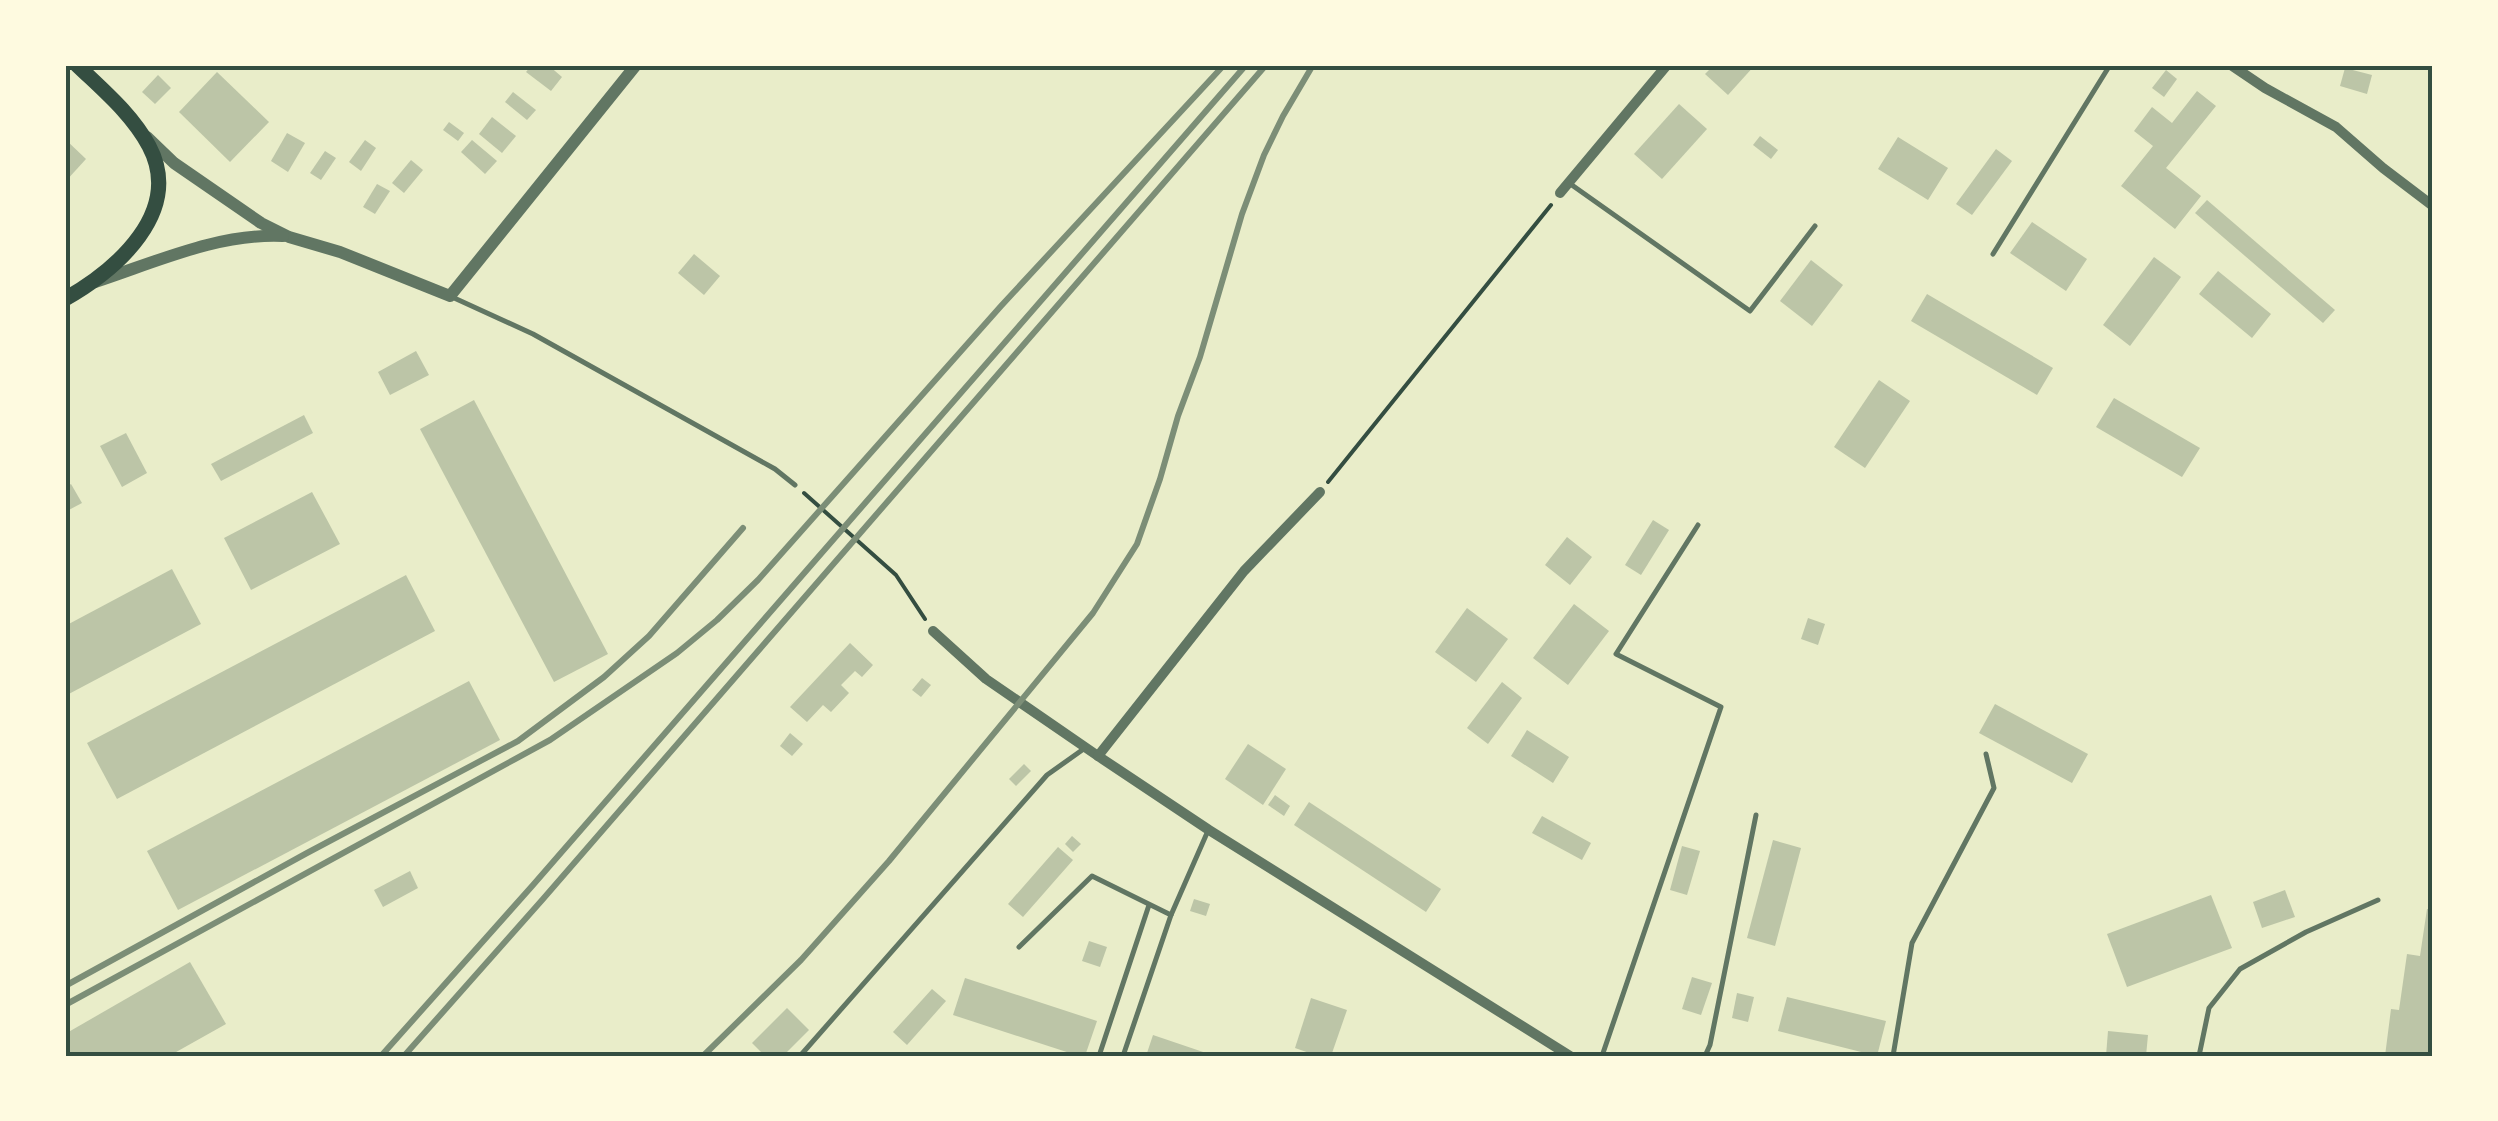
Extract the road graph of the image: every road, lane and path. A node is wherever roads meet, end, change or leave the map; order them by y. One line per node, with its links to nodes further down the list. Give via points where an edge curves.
1 (77, 65): 6 (main road)
2 (636, 65): 14 (street)
3 (1667, 65): 7 (street)
4 (2110, 65): 12 (lane)
5 (2230, 65): 9 (street, via 2336,127)
6 (138, 129): 11 (street, via 186,172); 13 (main road, via 158,172 154,211 133,245)
7 (1569, 183): 8 (street); 10 (lane, via 1750,311)
8 (1560, 193): 17 (path)
9 (2433, 206)
10 (1815, 226)
11 (289, 237): 13 (street, via 227,240); 14 (street)
12 (1993, 254)
13 (93, 283): 15 (main road)
14 (450, 296): 16 (lane, via 532,334)
15 (65, 299)
16 (795, 485)
17 (1320, 492): 23 (street, via 1244,571)
18 (813, 500): 20 (path, via 896,575)
19 (1698, 525): 34 (lane, via 1616,654 1721,706)
20 (933, 631): 21 (street, via 986,679)
21 (1085, 748): 23 (street); 30 (lane, via 1047,775)
22 (1986, 754): 36 (lane, via 1994,788 1912,943)
23 (1098, 756): 25 (street)
24 (1756, 815): 35 (lane)
25 (1209, 830): 28 (lane); 33 (street)
26 (2378, 900): 37 (lane, via 2240,970 2209,1008)
27 (1149, 905): 28 (lane); 29 (lane, via 1092,876); 31 (lane)
28 (1171, 915): 32 (lane)
29 (1019, 948)
30 (800, 1056)
31 (1098, 1056)
32 (1123, 1056)
33 (1570, 1056)
34 (1602, 1056)
35 (1705, 1056)
36 (1893, 1056)
37 (2198, 1056)

